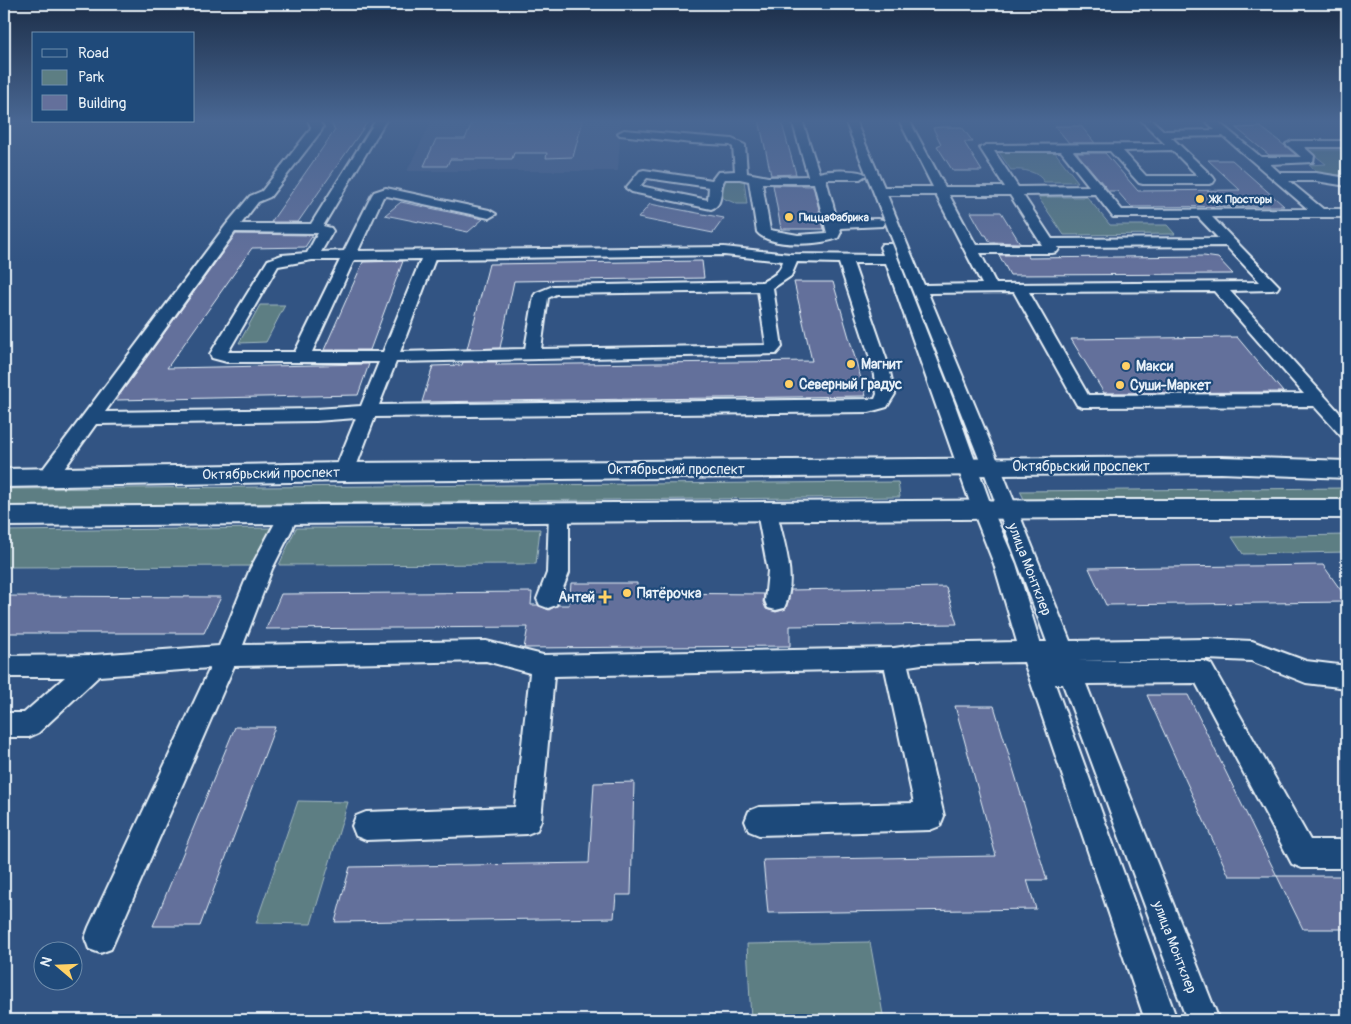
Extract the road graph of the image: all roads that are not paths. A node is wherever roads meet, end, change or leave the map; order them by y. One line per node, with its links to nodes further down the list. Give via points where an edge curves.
1 (286, 168): 34 (street, via 266,194 254,199)
2 (352, 168): 35 (street)
3 (740, 168): 13 (street)
4 (813, 168): 17 (street)
5 (857, 168): 14 (street, улица Монтклер)
6 (869, 168): 21 (street, улица Монтклер)
7 (928, 168): 22 (street)
8 (999, 168): 23 (street)
9 (1080, 168): 20 (street)
10 (1132, 168): 11 (street, via 1143,180 1208,180)
11 (1195, 168)
12 (1267, 168): 15 (street)
13 (741, 175): 16 (street); 19 (street, via 722,175)
14 (860, 176): 17 (street, via 825,175); 32 (street, улица Монтклер)
15 (1278, 177): 18 (street, via 1316,177); 30 (street)
16 (755, 179): 17 (street); 33 (street, via 764,232 768,235 825,238 833,235)
17 (817, 179): 33 (street)
18 (1347, 182)
19 (715, 184): 19 (street, via 711,205 632,188 642,174)
20 (1099, 190): 23 (street); 29 (street, via 1118,214)
21 (878, 191): 22 (street); 47 (street, улица Монтклер)
22 (940, 191): 23 (street); 24 (street)
23 (1014, 191): 27 (street)
24 (947, 204): 25 (street); 38 (street)
25 (966, 204)
26 (994, 204): 27 (street)
27 (1022, 204): 37 (street)
28 (1347, 212): 30 (street)
29 (1202, 213): 30 (street); 36 (street)
30 (1320, 213)
31 (489, 214): 40 (street, via 380,193)
32 (878, 223): 33 (street); 44 (street, улица Монтклер)
33 (831, 224)
34 (231, 228): 35 (street); 55 (street)
35 (315, 228): 41 (street, via 326,231)
36 (1230, 242): 37 (street); 46 (street, via 1272,286)
37 (1048, 243): 38 (street, via 1052,249)
38 (971, 249): 48 (street)
39 (430, 254): 40 (street); 42 (street, via 724,251); 52 (street)
40 (348, 255): 41 (street); 51 (street)
41 (312, 256): 51 (street, via 279,259 273,263 218,354 227,357)
42 (790, 258): 43 (street); 45 (street, via 784,276)
43 (844, 259): 44 (street); 54 (street, via 880,364 886,394 881,403 869,406)
44 (891, 259): 58 (street, улица Монтклер)
45 (765, 286): 50 (street, via 546,292 541,296); 50 (street, via 774,347 770,350)
46 (1219, 287): 49 (street); 53 (street)
47 (918, 288): 48 (street); 57 (street, улица Монтклер)
48 (991, 288): 49 (street)
49 (1019, 288): 53 (street, via 1083,401)
50 (532, 355): 52 (street)
51 (301, 357): 52 (street)
52 (390, 357): 54 (street)
53 (1319, 400): 56 (street)
54 (368, 411): 55 (street, via 316,415); 60 (street)
55 (91, 418): 62 (street)
56 (1347, 432)
57 (991, 466): 58 (main road, Октябрьский проспект); 59 (main road, Октябрьский проспект, via 1221,465); 64 (street, улица Монтклер)
58 (968, 467): 60 (main road, Октябрьский проспект); 64 (street, улица Монтклер)
59 (1347, 470)
60 (344, 472): 62 (main road, Октябрьский проспект)
61 (4, 478): 62 (main road, Октябрьский проспект)
62 (47, 478)
63 (1347, 509): 64 (main road)
64 (995, 511): 65 (main road); 71 (street, улица Монтклер); 77 (street, улица Монтклер, via 1005,564)
65 (767, 512): 66 (main road); 70 (street, via 779,571)
66 (559, 513): 67 (main road); 69 (street, via 558,573)
67 (289, 515): 68 (main road); 72 (street, via 261,569)
68 (4, 517)
69 (548, 599)
70 (776, 600)
71 (1061, 651): 73 (street, via 922,654); 78 (street, улица Монтклер); 79 (street, via 1207,648 1252,651 1306,672)
72 (227, 656): 75 (street); 76 (street, via 486,651); 84 (street)
73 (894, 658): 76 (street); 81 (street, via 930,816)
74 (4, 666): 75 (street)
75 (94, 666): 80 (street, via 29,725)
76 (544, 666): 82 (street, via 527,820)
77 (1040, 674): 78 (street); 85 (street, улица Монтклер)
78 (1070, 674): 83 (street, via 1203,672 1302,854); 86 (street, улица Монтклер)
79 (1347, 677)
80 (4, 726)
81 (759, 821)
82 (366, 826)
83 (1347, 854)
84 (100, 938)
85 (1161, 1020)
86 (1203, 1020)

